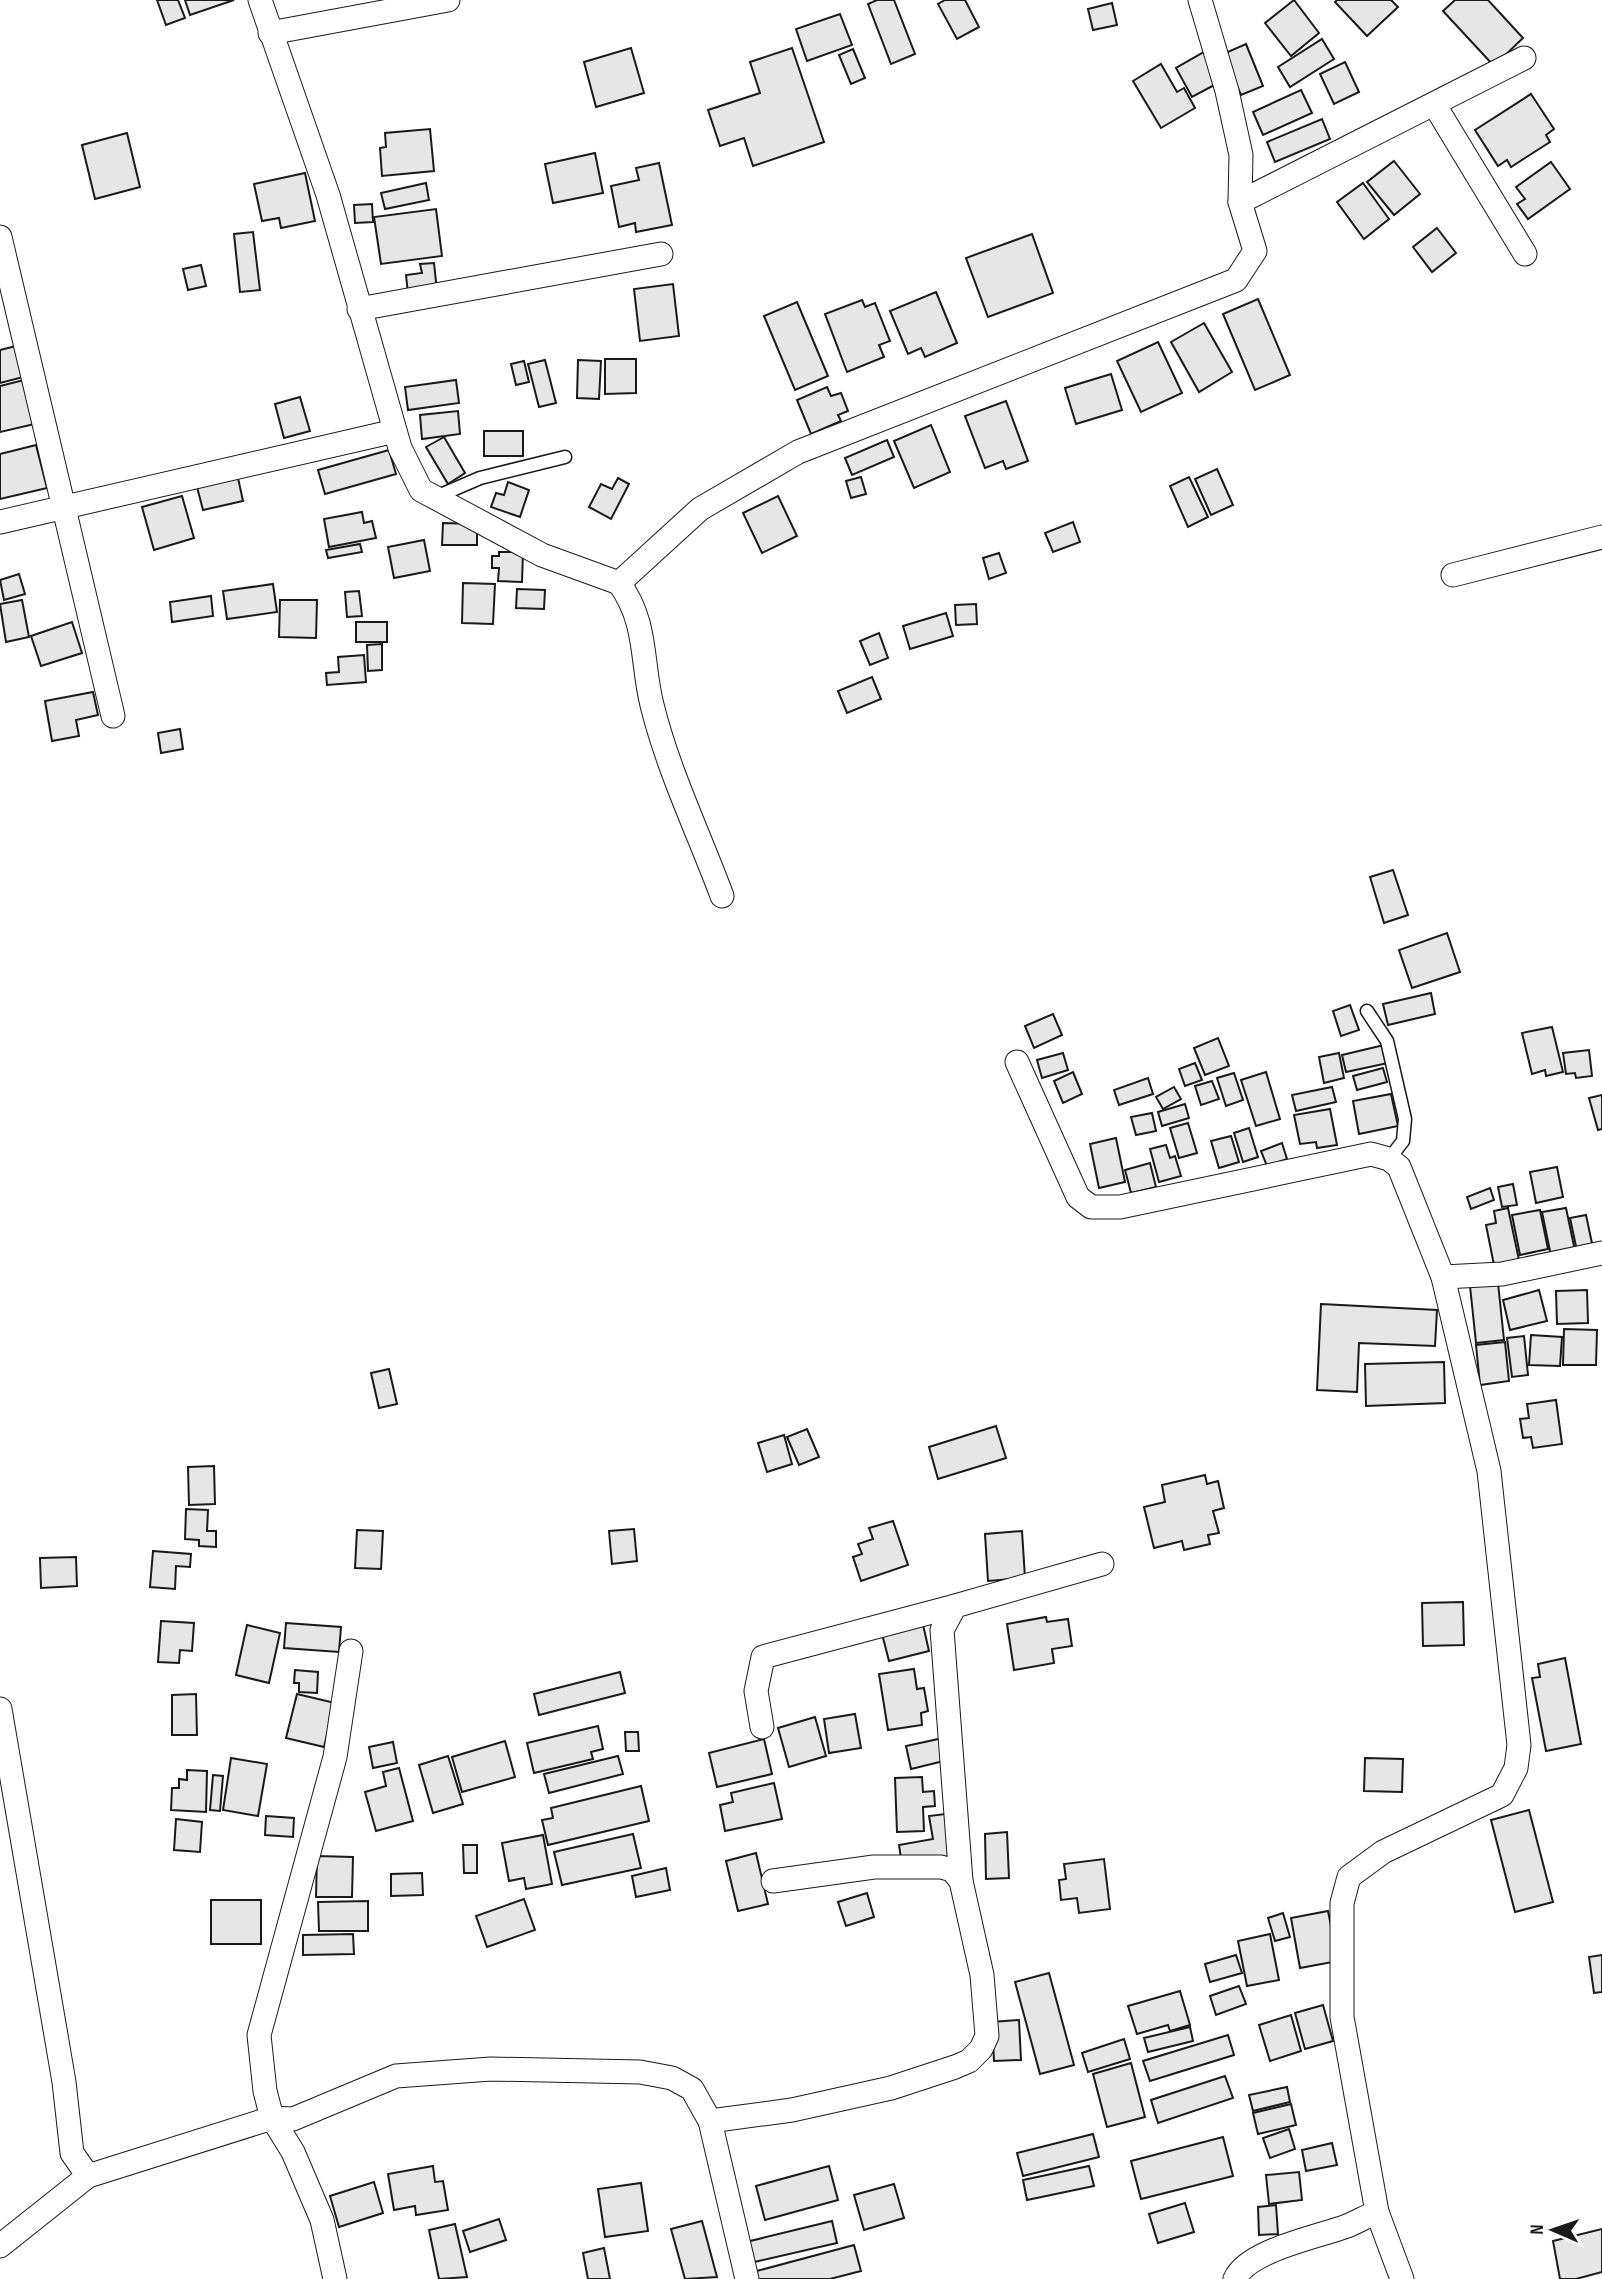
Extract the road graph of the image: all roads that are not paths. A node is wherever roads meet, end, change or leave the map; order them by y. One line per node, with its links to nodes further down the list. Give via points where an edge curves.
1 (260, 0): 4 (street)
2 (448, 0): 4 (street)
3 (1200, 0): 7 (street, via 1241,155)
4 (270, 33): 11 (street, via 328,195)
5 (1524, 58): 6 (street)
6 (1434, 104): 7 (street); 10 (street)
7 (1240, 202): 19 (street, via 1255,251 1236,280 798,452 700,509)
8 (0, 237): 15 (street)
9 (661, 254): 11 (street)
10 (1525, 254)
11 (359, 309): 12 (street)
12 (396, 431): 14 (street, via 421,490); 15 (street)
13 (565, 457): 14 (lane, via 480,478)
14 (436, 497): 19 (street, via 542,555)
15 (64, 505): 16 (street); 20 (street)
16 (0, 522)
17 (1602, 537): 18 (street)
18 (1453, 575)
19 (619, 583): 21 (street, via 643,634 652,705 661,733)
20 (113, 716)
21 (722, 896)
22 (1367, 1012): 24 (lane, via 1387,1041 1405,1119 1404,1141)
23 (1017, 1062): 24 (street, via 1078,1197 1091,1207 1120,1207 1371,1154)
24 (1389, 1159): 26 (street, via 1399,1167)
25 (1602, 1254): 26 (street, via 1503,1274)
26 (1443, 1277): 37 (street, via 1489,1472 1519,1745 1516,1768 1502,1795 1383,1852 1349,1877 1342,1903 1342,2017)
27 (1102, 1564): 28 (street)
28 (955, 1606): 31 (street, via 763,1657 756,1691); 33 (street, via 942,1630)
29 (351, 1651): 34 (street, via 335,1757 259,2035)
30 (0, 1709): 36 (street, via 72,2153)
31 (762, 1727)
32 (773, 1881): 33 (street, via 874,1867 915,1867 952,1870)
33 (961, 1881): 35 (street, via 982,1975 987,2036 969,2061 891,2088 792,2110)
34 (272, 2118): 35 (street, via 293,2119 396,2076 491,2069 672,2078 692,2089); 36 (street); 39 (street, via 293,2152 322,2220)
35 (710, 2121): 40 (street)
36 (88, 2176): 38 (street)
37 (1377, 2211): 41 (street, via 1275,2251 1239,2269); 42 (street)
38 (0, 2246)
39 (335, 2279)
40 (747, 2279)
41 (1235, 2279)
42 (1402, 2279)

